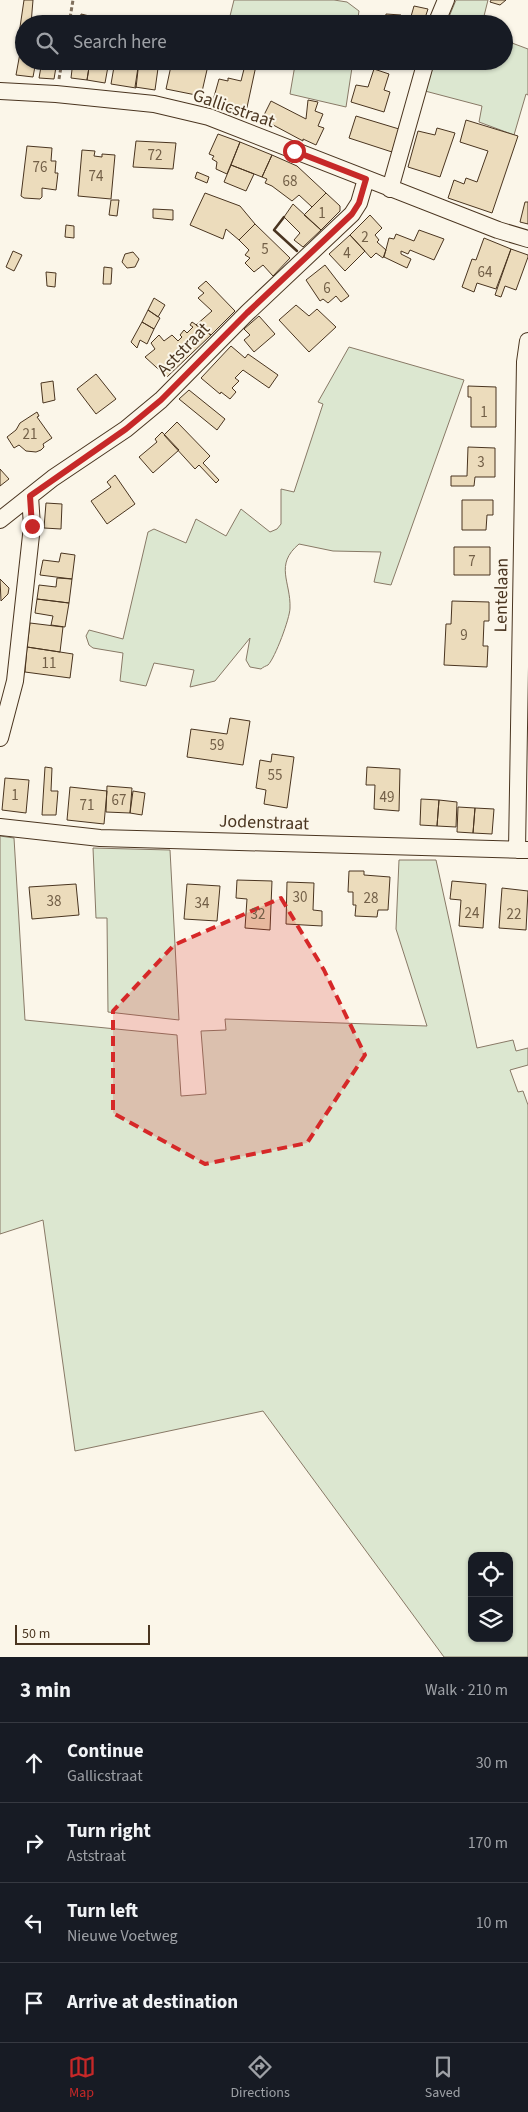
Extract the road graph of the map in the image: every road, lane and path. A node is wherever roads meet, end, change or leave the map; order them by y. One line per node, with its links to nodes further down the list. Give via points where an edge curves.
1 (73, 0): 3 (path)
2 (446, 0): 4 (street)
3 (70, 15)
4 (440, 15)
5 (423, 70): 8 (street)
6 (0, 91): 7 (street, Gallicstraat, via 154,104 181,110 209,117)
7 (366, 179): 8 (street, Gallicstraat); 11 (street, Aststraat, via 352,214 161,400 126,429)
8 (390, 189): 9 (street, Gallicstraat)
9 (528, 239)
10 (528, 342): 15 (street, Lentelaan, via 525,372)
11 (30, 496): 12 (street, Aststraat); 13 (street, via 32,526 15,681)
12 (0, 520)
13 (0, 738)
14 (0, 827): 15 (street, Jodenstraat, via 100,838)
15 (522, 850)

